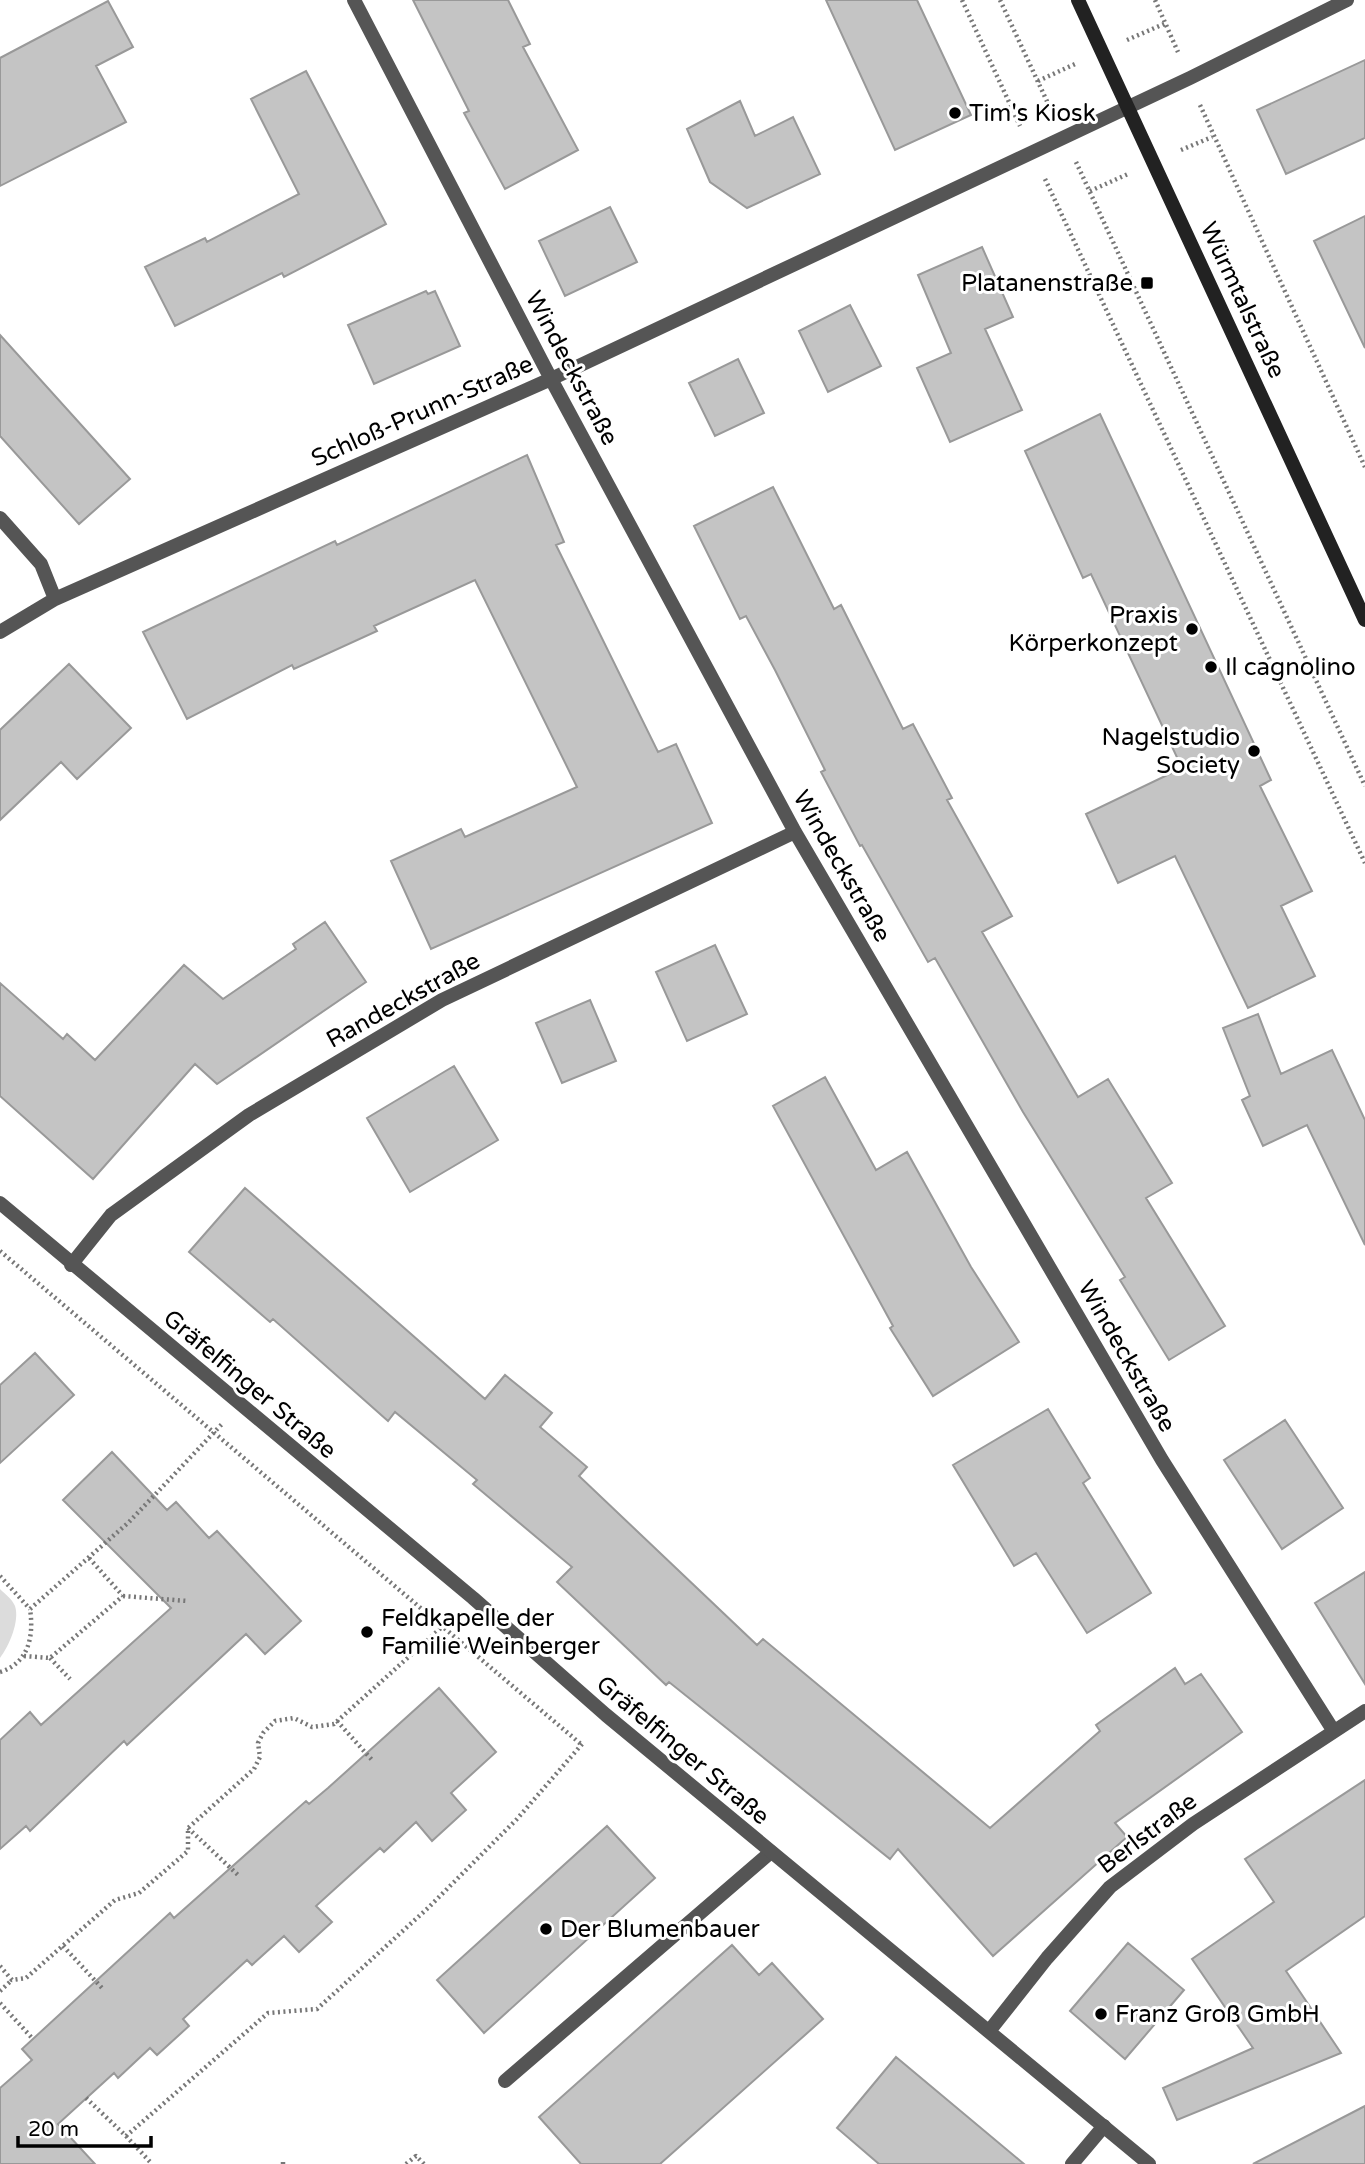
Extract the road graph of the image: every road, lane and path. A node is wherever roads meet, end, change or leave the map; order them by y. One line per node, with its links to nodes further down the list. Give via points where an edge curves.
1 (354, 0): 11 (street, Windeckstraße)
2 (962, 0): 10 (path)
3 (1000, 0): 9 (path)
4 (1078, 0): 8 (main road, Würmtalstraße)
5 (1155, 0): 7 (path, Würmtalstraße)
6 (1347, 0): 7 (street)
7 (1190, 78): 8 (street); 12 (path, Würmtalstraße, via 1212,137)
8 (1128, 107): 9 (street, Schloß-Prunn-Straße); 15 (main road, Würmtalstraße)
9 (1063, 135): 10 (street, Schloß-Prunn-Straße); 17 (path)
10 (1031, 151): 11 (street, Schloß-Prunn-Straße); 19 (path)
11 (551, 379): 14 (street, Schloß-Prunn-Straße); 18 (street, Windeckstraße)
12 (1365, 467)
13 (0, 518): 14 (street, via 41,564)
14 (55, 599): 16 (street, Schloß-Prunn-Straße)
15 (1365, 620)
16 (0, 632)
17 (1365, 786)
18 (794, 832): 22 (street, Randeckstraße, via 430,1006 249,1115 111,1215); 39 (street, Windeckstraße, via 1162,1460)
19 (1365, 863)
20 (0, 1203): 22 (street, Gräfelfinger Straße)
21 (0, 1251): 24 (path)
22 (71, 1265): 23 (street, Gräfelfinger Straße)
23 (240, 1406): 24 (path); 28 (street, Gräfelfinger Straße)
24 (213, 1434): 25 (path); 31 (path)
25 (89, 1558): 27 (path); 30 (path)
26 (0, 1576): 30 (path)
27 (123, 1596): 29 (path); 33 (path)
28 (472, 1598): 31 (path); 37 (street, Gräfelfinger Straße)
29 (187, 1601)
30 (30, 1609): 32 (path, via 33,1631)
31 (442, 1627): 38 (path); 40 (path)
32 (24, 1656): 33 (path); 34 (path)
33 (50, 1658): 35 (path)
34 (0, 1672)
35 (69, 1679)
36 (1365, 1711): 39 (street, Berlstraße)
37 (606, 1716): 40 (path); 43 (street, Gräfelfinger Straße)
38 (337, 1721): 41 (path); 42 (path, via 313,1727 294,1718 275,1721 258,1743 260,1757 254,1769)
39 (1333, 1730): 51 (street, Berlstraße, via 1193,1824 1110,1887)
40 (582, 1745): 56 (path, via 517,1819 428,1908 317,2009 268,2013)
41 (372, 1759)
42 (188, 1828): 44 (path); 45 (path, via 188,1851 139,1893 115,1900)
43 (771, 1852): 51 (street, Gräfelfinger Straße); 53 (street)
44 (238, 1875)
45 (64, 1945): 47 (path, via 26,1978); 48 (path)
46 (0, 1966): 47 (path)
47 (12, 1980): 49 (path)
48 (102, 1988)
49 (0, 1991)
50 (0, 2003): 52 (path)
51 (990, 2030): 55 (street, Gräfelfinger Straße)
52 (33, 2039)
53 (505, 2081)
54 (86, 2098): 56 (path)
55 (1104, 2126): 60 (street); 61 (street, Gräfelfinger Straße)
56 (126, 2137): 57 (path)
57 (152, 2164)
58 (406, 2164): 59 (path, via 416,2156)
59 (424, 2164)
60 (1072, 2164)
61 (1149, 2164)

